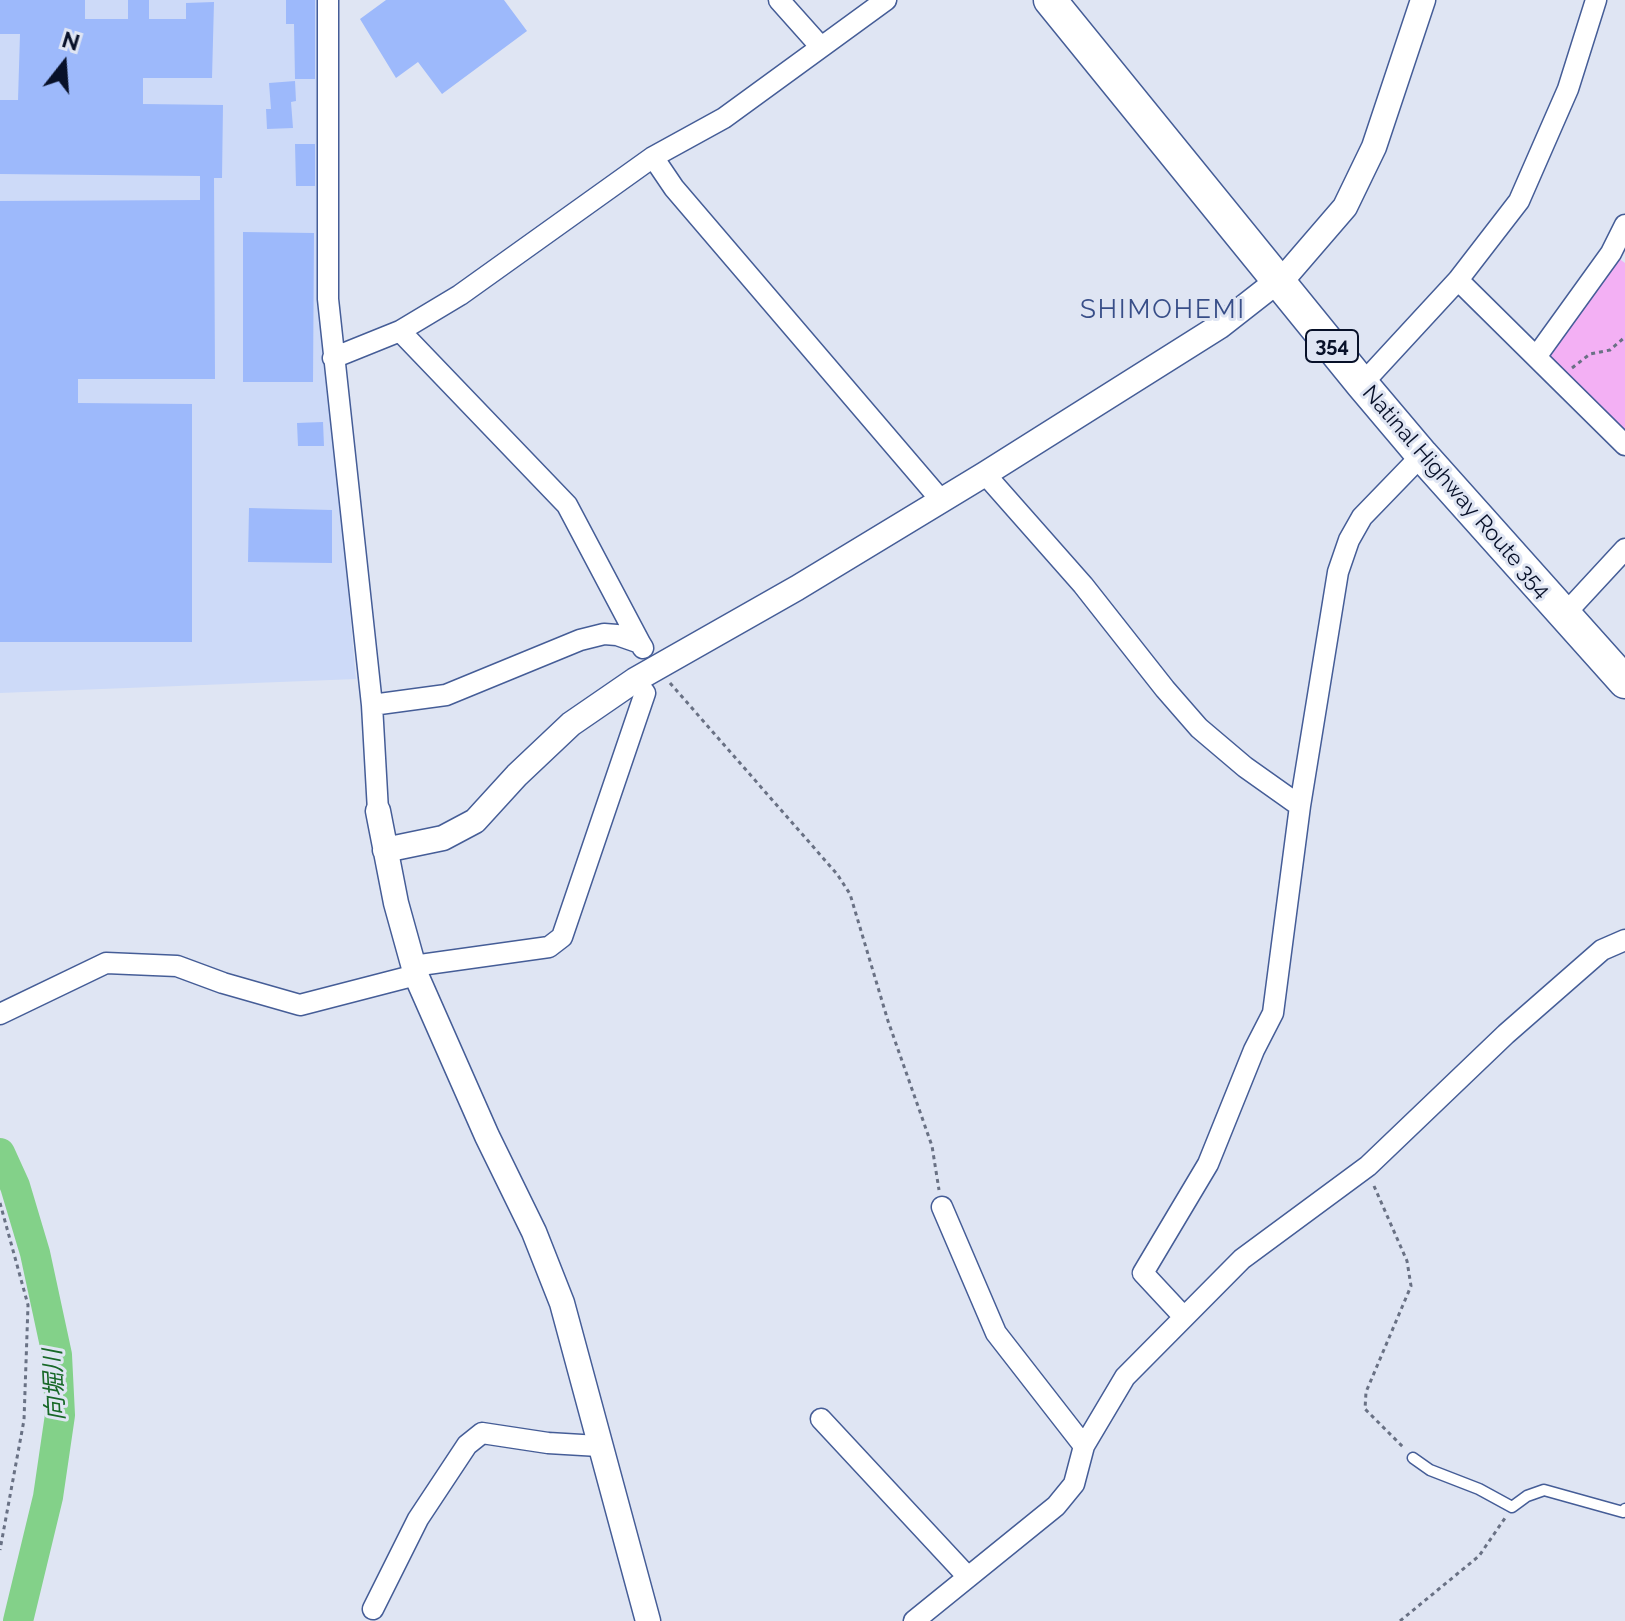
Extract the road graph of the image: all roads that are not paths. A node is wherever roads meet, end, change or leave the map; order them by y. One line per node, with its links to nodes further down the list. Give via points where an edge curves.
1 (328, 0): 15 (street, via 328,299)
2 (779, 0): 7 (street)
3 (886, 0): 7 (street)
4 (1050, 0): 11 (highway, Natinal Highway Route 354 / 354)
5 (1423, 0): 11 (street, via 1374,147 1345,207)
6 (1596, 0): 12 (street, via 1568,89 1519,201)
7 (820, 46): 8 (street, via 724,118)
8 (653, 157): 13 (street, via 460,295); 20 (street)
9 (1625, 225): 10 (street)
10 (1618, 258): 14 (street)
11 (1278, 279): 16 (highway, Natinal Highway Route 354 / 354); 19 (street, via 1220,326)
12 (1458, 280): 14 (street); 16 (street)
13 (400, 331): 15 (street); 23 (street, via 567,505)
14 (1536, 357): 17 (street)
15 (333, 358): 27 (street)
16 (1362, 384): 18 (highway, Natinal Highway Route 354 / 354)
17 (1625, 445)
18 (1422, 455): 22 (highway, Natinal Highway Route 354 / 354); 28 (street, via 1379,497 1349,540 1338,572)
19 (985, 474): 20 (street); 28 (street, via 1199,728)
20 (940, 499): 24 (street)
21 (1625, 549): 22 (street)
22 (1564, 615): 26 (highway, Natinal Highway Route 354 / 354)
23 (640, 643): 24 (street); 27 (street, via 604,634 446,695)
24 (657, 668): 25 (street)
25 (635, 680): 30 (street, via 571,724 475,821 443,838); 32 (street, via 645,693 562,937 549,947)
26 (1625, 682)
27 (372, 705): 29 (street)
28 (1300, 806): 35 (street, via 1273,1013 1208,1164 1143,1273)
29 (378, 811): 30 (street)
30 (385, 850): 32 (street)
31 (1625, 940): 35 (street, via 1602,950 1368,1166 1242,1259)
32 (414, 970): 33 (street, via 300,1005 177,966 106,963); 37 (street, via 549,1267)
33 (4, 1013)
34 (942, 1207): 38 (street, via 996,1333)
35 (1183, 1316): 38 (street, via 1125,1377)
36 (821, 1419): 41 (street)
37 (599, 1446): 42 (street, via 482,1433 467,1445 418,1519); 43 (street)
38 (1084, 1446): 41 (street, via 1074,1484 1056,1506)
39 (1413, 1458): 40 (lane, via 1512,1507 1544,1490)
40 (1625, 1509)
41 (968, 1577): 44 (street)
42 (373, 1609)
43 (648, 1621)
44 (914, 1621)

